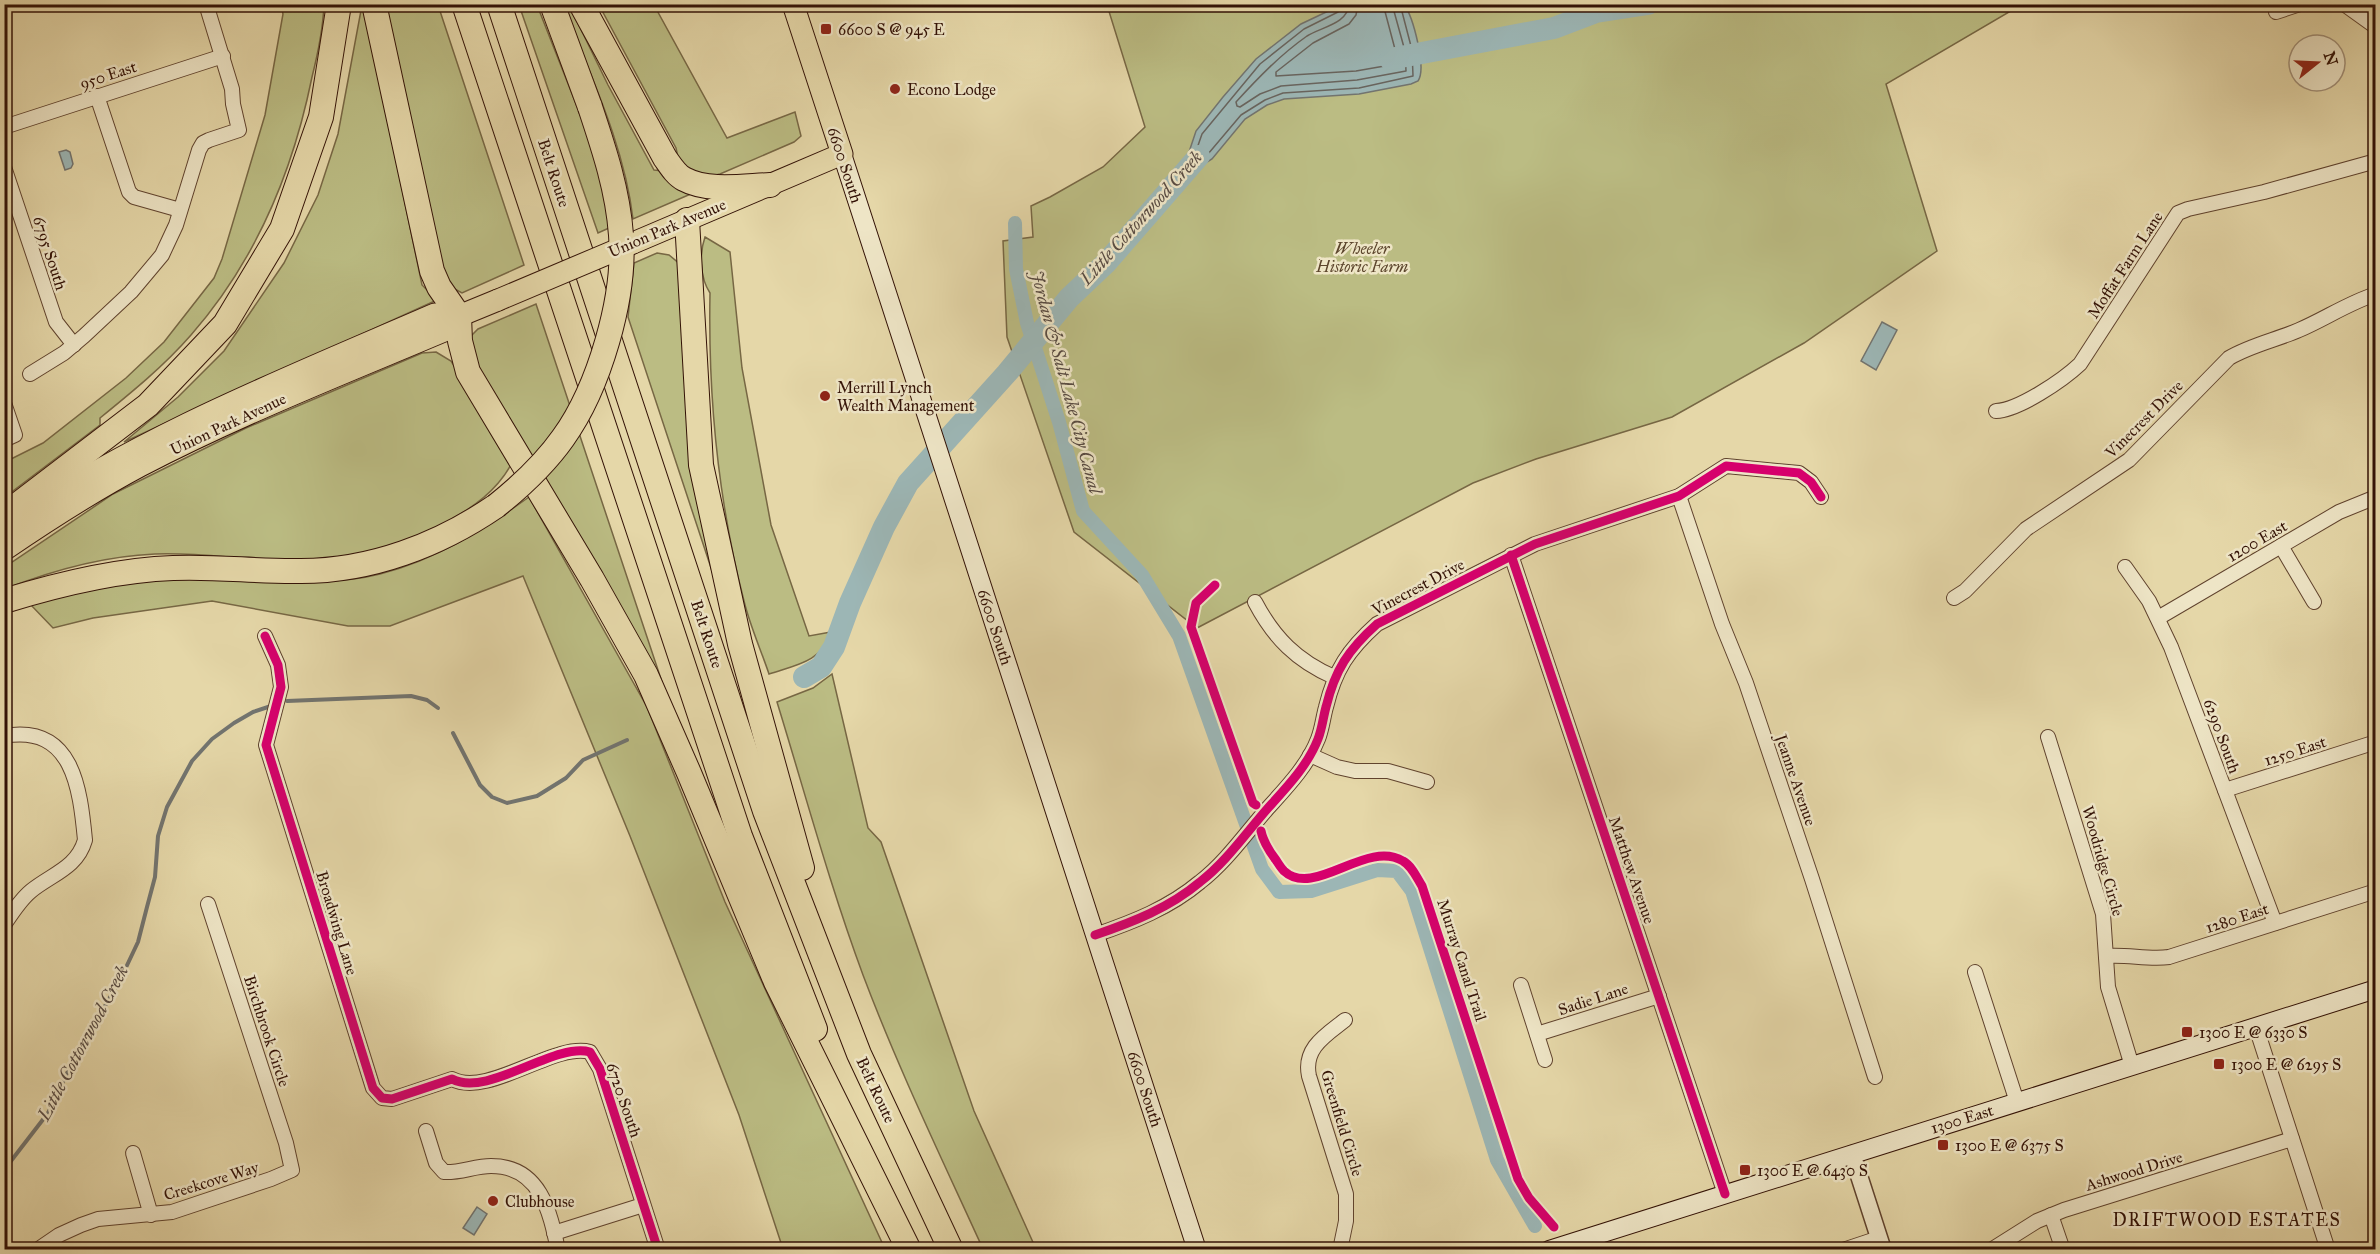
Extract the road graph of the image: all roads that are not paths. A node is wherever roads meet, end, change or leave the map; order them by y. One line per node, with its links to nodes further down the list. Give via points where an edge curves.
1 (206, 4): 13 (street)
2 (339, 4): 32 (highway, via 321,117 282,229 225,324 148,405)
3 (374, 4): 23 (highway, via 432,271)
4 (464, 4): 85 (highway, Belt Route, via 740,836 833,1076)
5 (499, 4): 61 (highway, Belt Route, via 765,811)
6 (552, 4): 39 (highway, bridge, via 614,187 621,237 620,282 596,374 578,414 564,438 524,483 456,532 404,554 373,562 303,572 174,568 102,575)
7 (581, 4): 19 (highway, via 674,170 683,178 716,186)
8 (793, 4): 16 (main road, 6600 South)
9 (2300, 4): 11 (street)
10 (2344, 4): 12 (street)
11 (2276, 12)
12 (2376, 27)
13 (223, 56): 14 (street, 950 East); 20 (street, via 239,130 203,143)
14 (97, 96): 15 (street, 950 East); 20 (street, via 129,192 134,197)
15 (4, 127)
16 (842, 154): 19 (main road, Union Park Avenue); 55 (main road, 6600 South)
17 (2376, 160): 27 (street, Moffat Farm Lane, via 2178,213 2080,364 2017,405)
18 (4, 167): 24 (street, 6795 South, via 56,322)
19 (770, 185): 21 (main road, Union Park Avenue)
20 (180, 210): 24 (street, via 162,255 131,292)
21 (687, 220): 23 (main road, Union Park Avenue, bridge); 61 (highway, via 701,465 740,644)
22 (2376, 294): 38 (street, Vinecrest Drive, via 2229,358 2129,460 2026,529)
23 (459, 316): 33 (main road, Union Park Avenue, via 435,314 191,420 93,473); 35 (main road, Union Park Avenue, via 444,331 172,449); 84 (highway, via 468,372 646,675 776,982)
24 (74, 345): 25 (street)
25 (30, 374)
26 (4, 403): 28 (street, via 15,435)
27 (1996, 411)
28 (4, 440)
29 (1679, 496): 30 (street, Vinecrest Drive, via 1718,470 1733,466 1799,473); 36 (street, Vinecrest Drive); 68 (street, Jeanne Avenue, via 1809,868)
30 (1821, 497)
31 (2376, 497): 34 (street, 1200 East, via 2339,512)
32 (4, 515)
33 (4, 529)
34 (2281, 546): 41 (street); 42 (street, 1200 East)
35 (4, 550)
36 (1511, 555): 44 (street, Vinecrest Drive, via 1377,624 1359,639); 60 (street, Matthew Avenue)
37 (2125, 567): 42 (street, 6290 South)
38 (1954, 598)
39 (4, 601)
40 (1255, 602): 44 (street, via 1276,635 1296,656)
41 (2314, 602)
42 (2158, 618): 50 (street, 6290 South)
43 (265, 636): 67 (street, Broadwing Lane, via 278,665 281,687 266,745 373,1088 382,1098 392,1099 452,1079 469,1084)
44 (1334, 677): 48 (street, Vinecrest Drive, via 1319,738)
45 (4, 736): 54 (street, via 36,735 48,740 66,758 73,773 85,840 75,860 30,892)
46 (2048, 737): 56 (street, Woodridge Circle, via 2101,905)
47 (2376, 742): 50 (street, 1250 East)
48 (1310, 755): 49 (street, via 1337,767 1388,771); 55 (street, Vinecrest Drive, via 1296,776 1201,882 1142,918)
49 (1427, 782)
50 (2225, 790): 53 (street, 6290 South)
51 (2376, 891): 53 (street, 1280 East)
52 (208, 904): 74 (street, Birchbrook Circle)
53 (2275, 923): 56 (street, 1280 East, via 2169,957)
54 (4, 925)
55 (1095, 935): 87 (main road, 6600 South)
56 (2106, 956): 66 (street, Woodridge Circle, via 2110,998)
57 (1975, 972): 69 (street)
58 (1521, 985): 64 (street)
59 (2376, 989): 63 (main road, 1300 East)
60 (1659, 996): 64 (street, Sadie Lane); 75 (street, Matthew Avenue)
61 (841, 1009): 86 (highway, Belt Route)
62 (1345, 1020): 88 (street, Greenfield Circle, via 1316,1043 1308,1064 1346,1194)
63 (2256, 1027): 66 (main road, 1300 East); 71 (street)
64 (1537, 1034): 65 (street)
65 (1545, 1060)
66 (2132, 1066): 69 (main road, 1300 East)
67 (499, 1077): 76 (street, 6720 South, via 567,1053 590,1052 600,1069)
68 (1875, 1077)
69 (2017, 1102): 73 (main road, 1300 East)
70 (426, 1131): 79 (street, via 436,1163 444,1172 491,1166 513,1170 532,1182 543,1196)
71 (2292, 1139): 78 (street, Ashwood Drive); 93 (street)
72 (133, 1153): 77 (street)
73 (1852, 1154): 75 (main road, 1300 East); 80 (street)
74 (292, 1170): 77 (street, Creekcove Way, via 172,1212)
75 (1725, 1194): 89 (main road, 1300 East)
76 (643, 1205): 79 (street); 83 (street, 6720 South)
77 (151, 1215): 81 (street, Creekcove Way, via 81,1225 59,1234)
78 (2051, 1215): 91 (street, Ashwood Drive); 92 (street)
79 (554, 1233): 82 (street)
80 (1881, 1244): 90 (street)
81 (37, 1250)
82 (558, 1250)
83 (658, 1250)
84 (909, 1250)
85 (914, 1250)
86 (951, 1250)
87 (1197, 1250)
88 (1340, 1250)
89 (1549, 1250)
90 (1843, 1250)
91 (1991, 1250)
92 (2063, 1250)
93 (2328, 1250)

